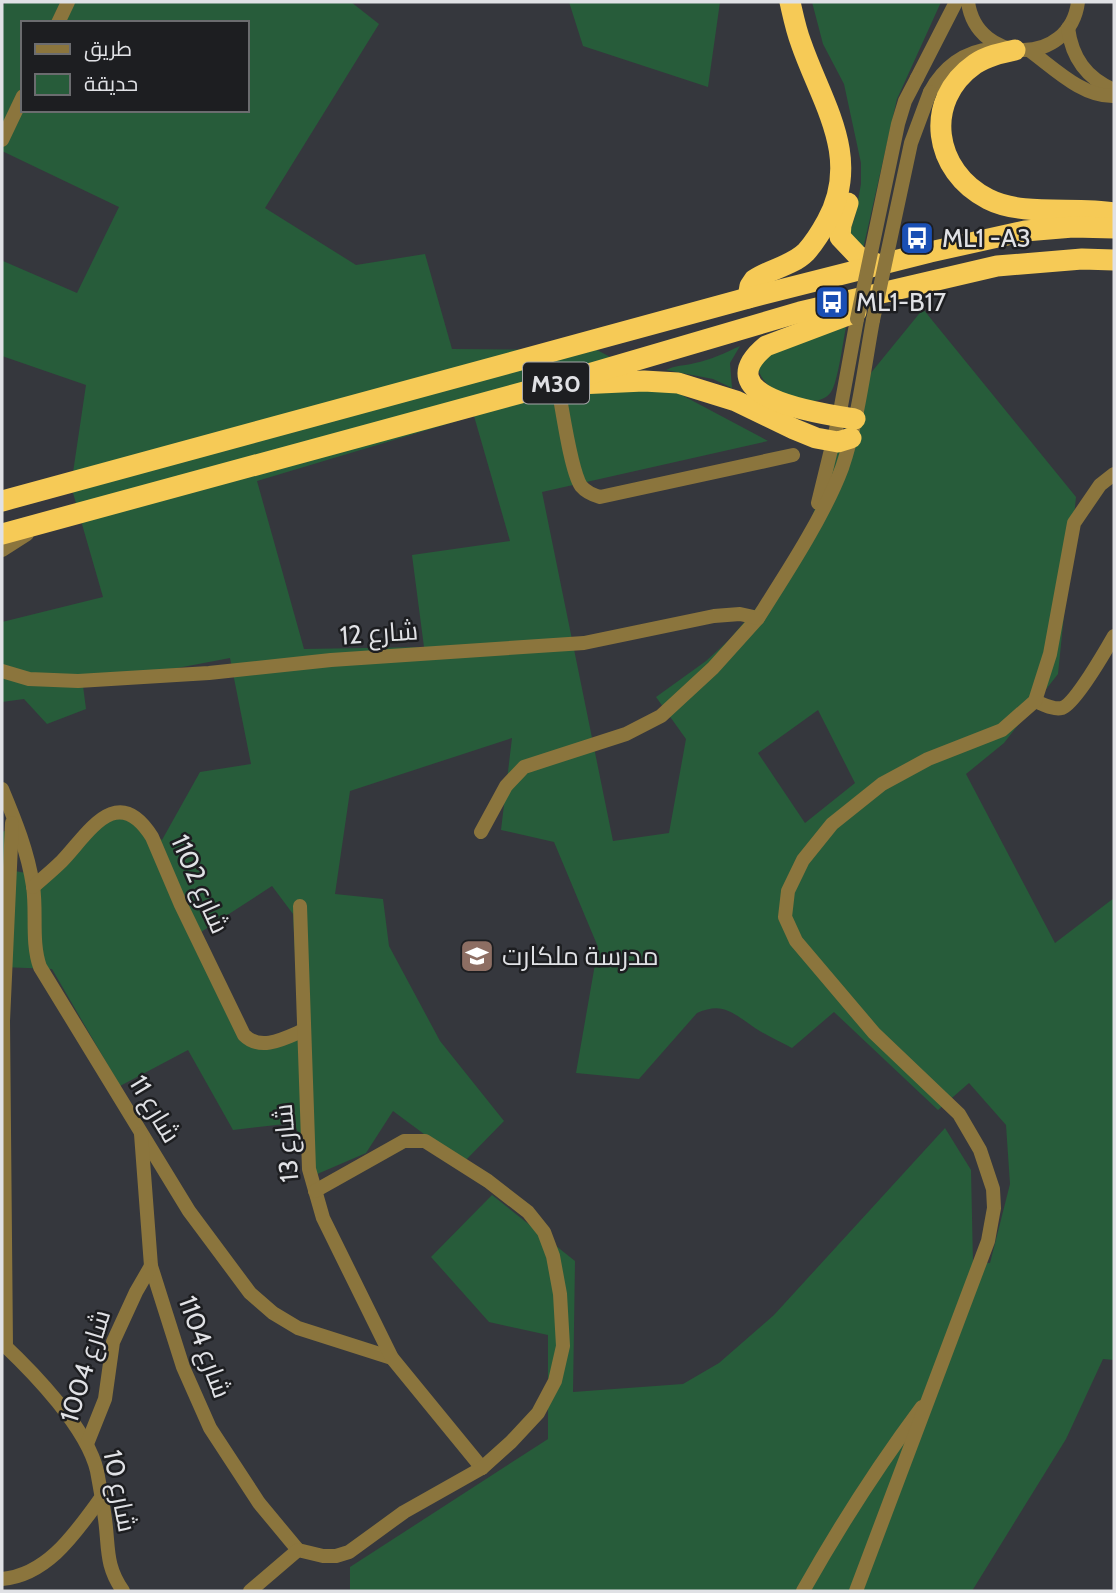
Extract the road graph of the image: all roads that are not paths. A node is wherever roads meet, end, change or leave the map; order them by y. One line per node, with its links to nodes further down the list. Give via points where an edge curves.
1 (68, 2): 7 (street)
2 (790, 2): 19 (highway, via 834,125 841,186 831,214 811,245 800,257 754,280)
3 (802, 2): 17 (highway, via 811,39 837,98 853,160 852,187 840,237 858,256)
4 (956, 2): 21 (street, bridge, via 905,101 898,124 857,319)
5 (968, 2): 9 (street, via 978,28 991,41)
6 (1078, 2): 8 (street)
7 (59, 21)
8 (1068, 28): 9 (street, via 1044,46); 10 (street, via 1078,63)
9 (1017, 50): 11 (street, via 1086,89); 14 (highway, via 974,65 951,91 939,129 953,169 970,189 1008,206); 21 (street, bridge, via 978,51 960,59 930,92 911,143)
10 (1114, 90)
11 (1114, 96)
12 (21, 100): 13 (street)
13 (2, 139)
14 (1114, 212)
15 (1114, 228): 17 (highway, M30, via 1025,231)
16 (1114, 260): 18 (highway, M30, via 997,266)
17 (879, 265): 19 (highway, M30)
18 (936, 280): 20 (highway, M30, via 800,312); 21 (highway, via 777,340 750,361 749,377 757,391)
19 (748, 298): 24 (highway, M30)
20 (561, 381): 21 (highway, via 678,383 736,401 805,434); 22 (street, via 575,469 581,486 600,497); 25 (highway, M30)
21 (844, 429): 28 (street, via 813,525)
22 (793, 456)
23 (1114, 474): 31 (street, via 1100,485 1074,523 1050,654)
24 (7, 498)
25 (50, 521): 26 (highway, M30); 27 (street)
26 (2, 534)
27 (2, 550)
28 (758, 618): 30 (street, شارع 12, via 714,616 584,643 209,673 78,681 29,679); 34 (street, via 661,716 626,734 524,766 506,786)
29 (1114, 636): 31 (street, via 1068,705 1055,708)
30 (2, 671)
31 (1035, 701): 43 (street, via 1002,730 928,759 882,784 832,824 803,860 788,891 785,916 796,942 874,1033 959,1114 980,1150 993,1189 988,1241)
32 (2, 789): 33 (street, شارع 11)
33 (12, 815): 35 (street, شارع 11); 41 (street, via 3,1021)
34 (481, 832)
35 (33, 887): 37 (street, شارع 1102, via 98,821 116,813 130,816 147,828 244,1035 249,1040 274,1042); 38 (street, شارع 11, via 40,967)
36 (300, 906): 37 (street, شارع 13)
37 (304, 1030): 39 (street, شارع 13, via 309,1169)
38 (141, 1132): 40 (street, شارع 1104); 42 (street, شارع 11, via 189,1211 250,1293 298,1328)
39 (315, 1191): 42 (street, شارع 13, via 323,1217); 45 (street, via 404,1141 425,1141 488,1181 528,1212 544,1232 560,1294 563,1346 555,1381 538,1413)
40 (151, 1266): 44 (street, شارع 1004, via 113,1342 105,1399); 47 (street, شارع 1104, via 183,1367 210,1428 259,1503)
41 (4, 1345): 44 (street, شارع 10, via 51,1394)
42 (393, 1358): 45 (street, شارع 13)
43 (932, 1394): 51 (street, via 869,1482); 52 (street)
44 (87, 1444): 46 (street, شارع 10)
45 (482, 1468): 47 (street, via 404,1512 349,1552 323,1556)
46 (101, 1498): 48 (street, via 51,1558 24,1574); 49 (street, شارع 10, via 107,1559)
47 (298, 1550): 50 (street)
48 (2, 1579)
49 (122, 1591)
50 (250, 1591)
51 (803, 1591)
52 (856, 1591)

